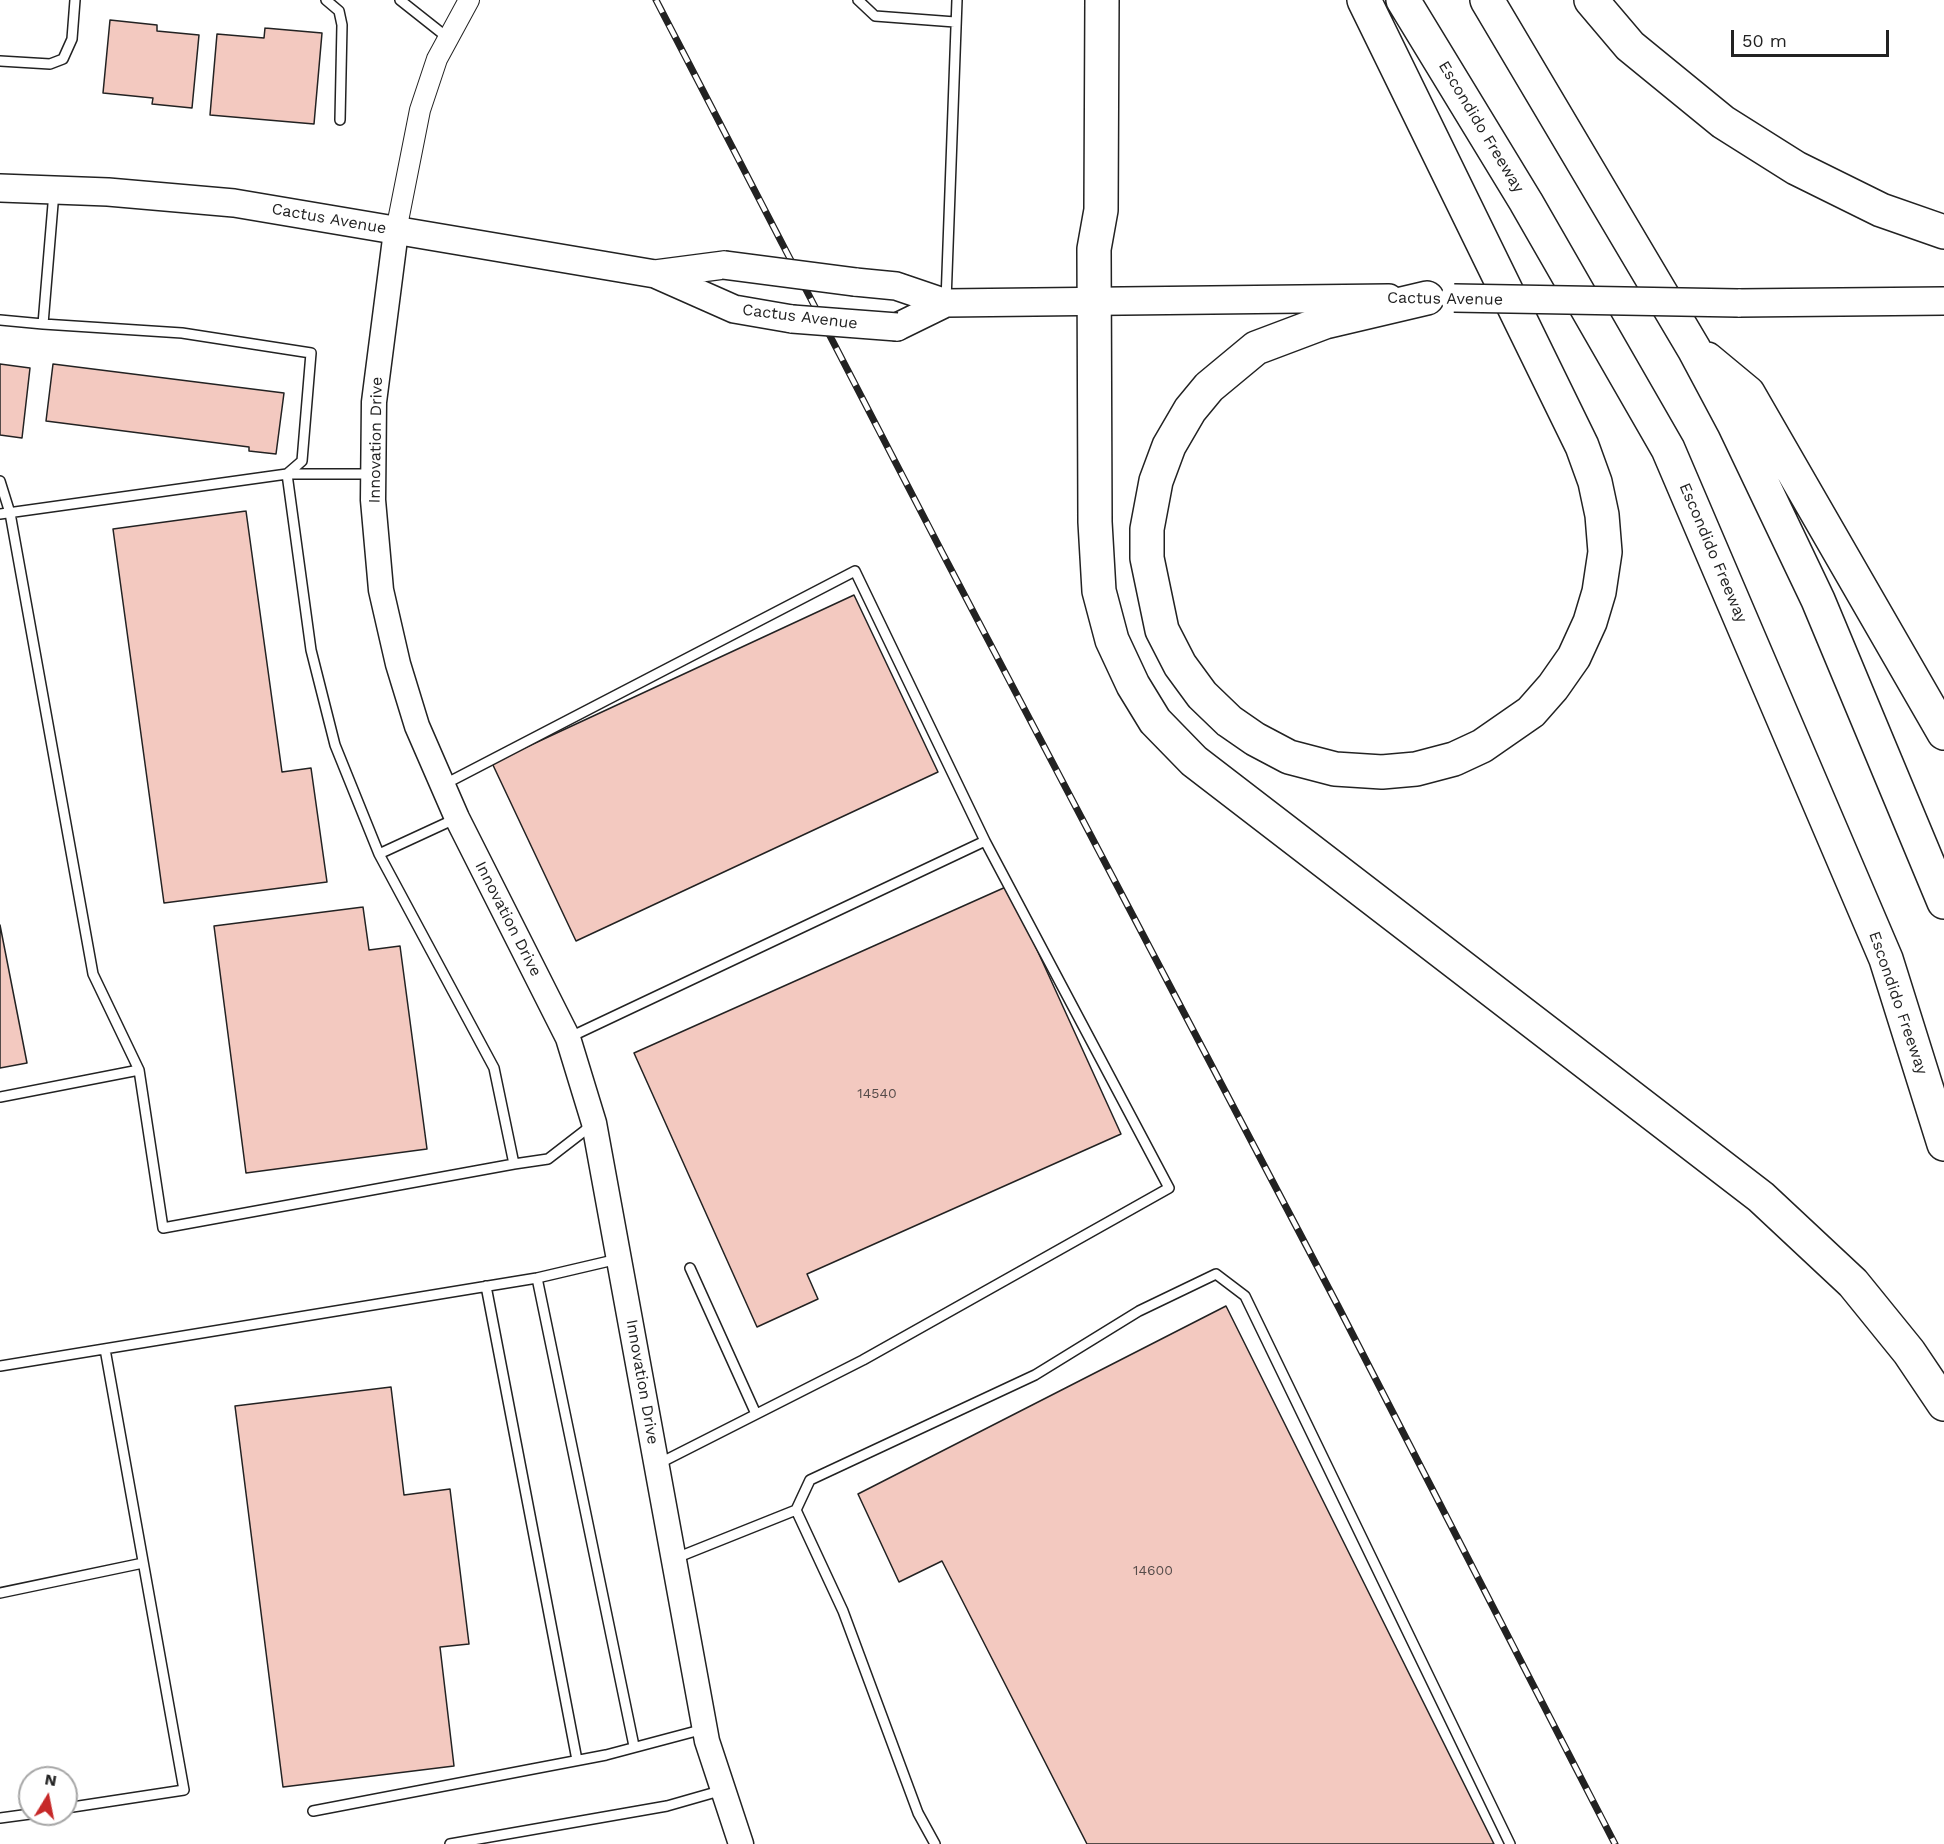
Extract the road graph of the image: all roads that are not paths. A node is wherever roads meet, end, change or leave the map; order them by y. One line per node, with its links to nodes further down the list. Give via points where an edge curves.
1 (75, 0): 14 (lane, via 72,39 63,59 50,64)
2 (326, 0): 15 (lane, via 339,11 342,25)
3 (400, 0): 13 (lane)
4 (469, 0): 13 (street, Innovation Drive)
5 (858, 0): 12 (lane, via 875,16)
6 (957, 0): 12 (lane)
7 (1102, 0): 22 (highway, via 1101,210 1094,249)
8 (1364, 0): 21 (highway, via 1582,446 1595,482 1605,552 1599,592 1578,648 1531,712 1482,746 1454,759 1416,769 1382,772 1335,769 1289,757 1255,740 1202,695 1180,665 1162,630 1147,558 1147,529 1156,481 1169,446 1190,411 1209,387 1256,348 1325,322)
9 (1403, 0): 42 (highway, Escondido Freeway, via 1526,202 1668,449 1886,959)
10 (1487, 0): 27 (highway)
11 (1591, 0): 19 (highway, via 1630,46 1723,122 1796,168 1881,210)
12 (956, 22): 24 (lane)
13 (448, 38): 18 (street, Innovation Drive, via 420,110)
14 (0, 61)
15 (340, 120)
16 (0, 188): 17 (main road, Cactus Avenue)
17 (54, 190): 18 (main road, Cactus Avenue, via 234,203); 26 (lane)
18 (396, 231): 20 (main road, Cactus Avenue); 29 (street, Innovation Drive, via 374,402)
19 (1944, 232)
20 (655, 274): 24 (main road, Cactus Avenue, bridge, via 724,265 896,286); 24 (main road, Cactus Avenue, bridge, via 734,309 816,322 897,327)
21 (1440, 298): 22 (main road, Cactus Avenue); 23 (main road, Cactus Avenue, bridge, via 1738,303)
22 (1095, 300): 24 (main road, Cactus Avenue); 50 (highway, via 1095,522 1099,591 1112,640 1155,721 1194,762 1761,1197 1853,1283 1909,1352)
23 (1944, 301)
24 (946, 303)
25 (0, 320): 26 (lane)
26 (43, 324): 28 (lane, via 182,333 311,353 302,461)
27 (1694, 349): 32 (highway, via 1748,393); 37 (highway, via 1818,600)
28 (287, 474): 29 (lane); 31 (lane); 36 (lane, via 311,650 335,745)
29 (374, 474): 33 (street, Innovation Drive, via 381,590 417,726)
30 (0, 481): 31 (lane)
31 (5, 513): 39 (lane, via 93,974)
32 (1944, 733)
33 (443, 785): 34 (street, Innovation Drive); 35 (lane, via 855,571)
34 (457, 818): 36 (lane); 38 (street, Innovation Drive)
35 (986, 841): 38 (lane); 51 (lane, via 1169,1188 863,1360)
36 (379, 854): 43 (lane, via 494,1068)
37 (1944, 902)
38 (568, 1038): 41 (street, Innovation Drive)
39 (139, 1070): 40 (lane); 43 (lane, via 163,1228)
40 (0, 1097)
41 (594, 1123): 43 (lane, via 548,1159); 44 (street, Innovation Drive)
42 (1944, 1144)
43 (514, 1164)
44 (620, 1258): 46 (lane); 52 (street, Innovation Drive)
45 (690, 1268): 51 (lane)
46 (537, 1278): 47 (lane); 58 (lane)
47 (486, 1286): 48 (lane); 59 (lane)
48 (105, 1349): 49 (lane); 55 (lane)
49 (0, 1366)
50 (1944, 1404)
51 (756, 1414): 52 (lane)
52 (657, 1465): 54 (street, Innovation Drive)
53 (796, 1510): 54 (lane); 67 (lane, via 843,1611 918,1813); 68 (lane, via 810,1480 1035,1375 1139,1311 1216,1274 1245,1296)
54 (674, 1558): 57 (street, Innovation Drive)
55 (143, 1563): 56 (lane); 61 (lane, via 184,1790)
56 (0, 1593)
57 (705, 1729): 58 (lane); 60 (street, Innovation Drive)
58 (634, 1746): 59 (lane)
59 (577, 1760): 62 (lane)
60 (723, 1790): 65 (lane, via 667,1806); 66 (street, Innovation Drive)
61 (78, 1806)
62 (313, 1811)
63 (18, 1816): 64 (lane)
64 (0, 1818)
65 (450, 1844)
66 (741, 1844)
67 (935, 1844)
68 (1510, 1844)

